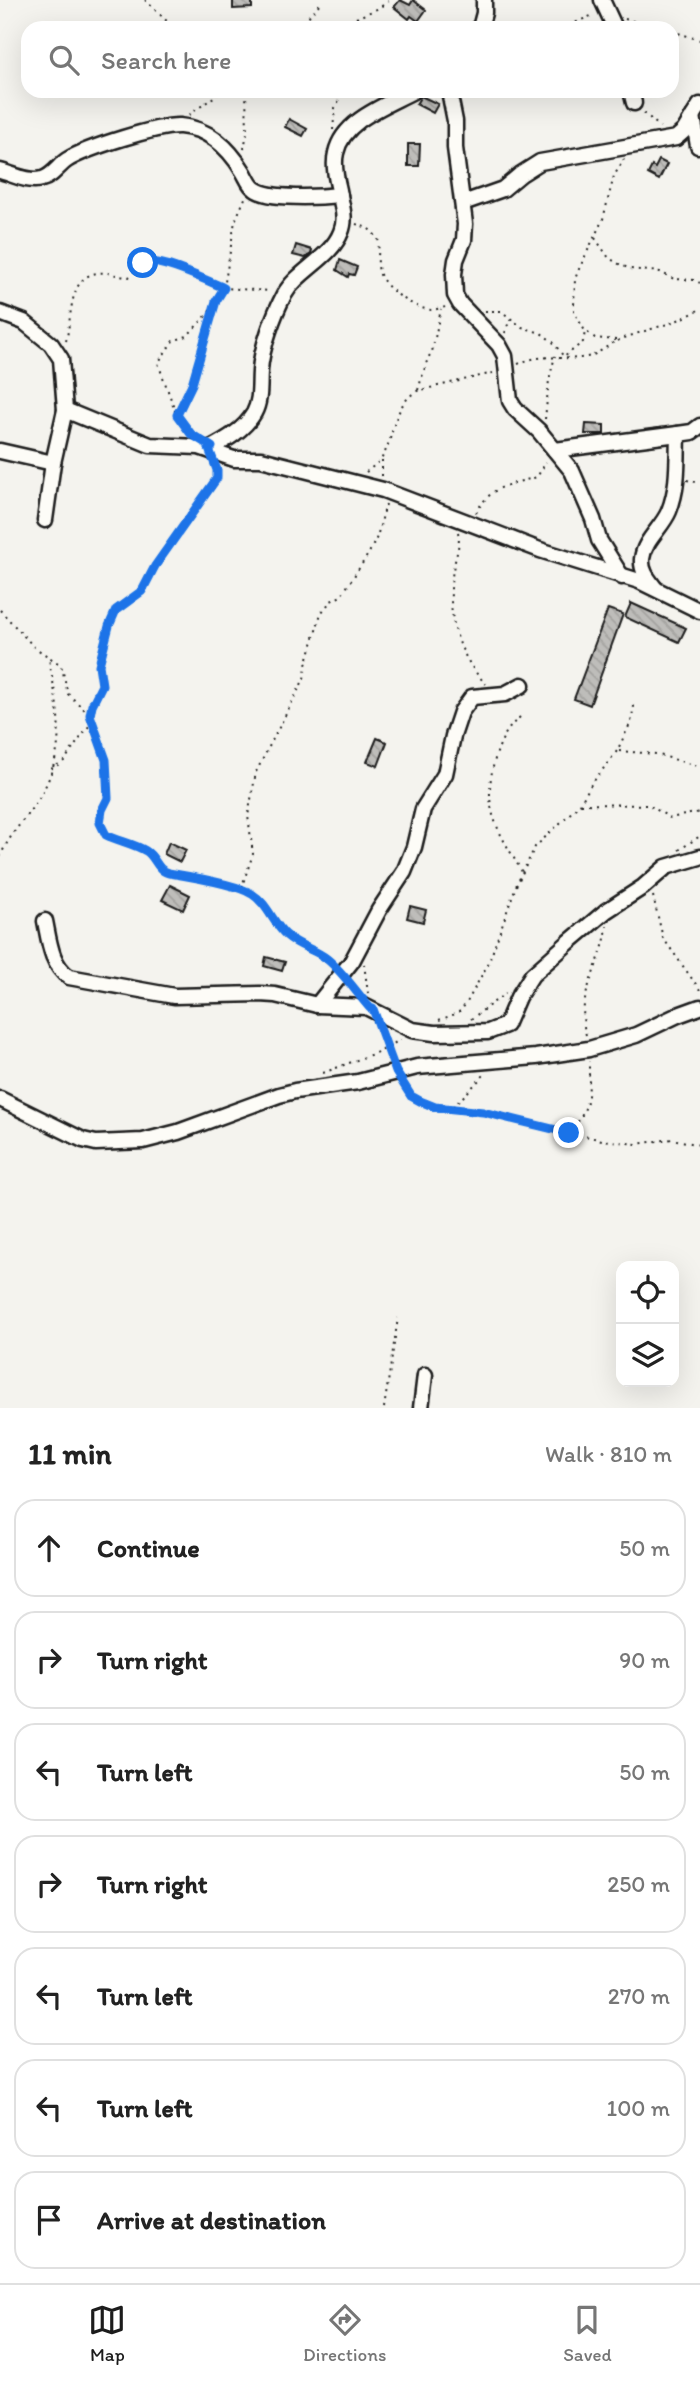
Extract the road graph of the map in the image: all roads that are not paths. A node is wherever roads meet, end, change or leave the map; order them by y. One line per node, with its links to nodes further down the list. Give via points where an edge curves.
1 (484, 0): 2 (street)
2 (482, 21)
3 (400, 98): 8 (street, via 365,117 339,144 335,172)
4 (450, 98): 9 (street)
5 (697, 110): 6 (street); 9 (street, via 676,138 540,162 503,189)
6 (698, 146)
7 (0, 172): 8 (street, via 44,179 82,153 176,126 208,134 221,143 251,186 265,194)
8 (340, 195): 15 (street, via 344,224 339,236 285,292 274,317 261,362 255,411 243,428)
9 (463, 203): 14 (street, via 464,240 456,260 455,295 505,356 515,409)
10 (0, 313): 11 (street, via 24,322 51,344 61,359)
11 (65, 410): 15 (street, via 150,445); 17 (street)
12 (700, 426): 13 (street)
13 (678, 434): 14 (street); 20 (street, via 677,479 669,511 643,554 646,576)
14 (551, 445): 19 (street, via 572,471 599,540)
15 (211, 448): 19 (street, via 234,459 261,460 387,491 464,527)
16 (0, 451): 17 (street)
17 (53, 463): 18 (street)
18 (45, 520)
19 (622, 577): 20 (street)
20 (656, 589): 21 (street)
21 (700, 611)
22 (523, 685): 25 (street, via 505,694 472,697 464,706 445,774 424,809 409,862 352,961)
23 (700, 856): 25 (street, via 657,873 531,975 506,1025 488,1032 412,1030 372,1008)
24 (45, 921): 25 (street, via 56,964 69,977 174,996 260,994)
25 (317, 1005)
26 (700, 1007): 27 (street, via 636,1035 589,1049 450,1063 287,1093 178,1132 125,1143 83,1140)
27 (0, 1099)
28 (425, 1375): 29 (street)
29 (421, 1408)

